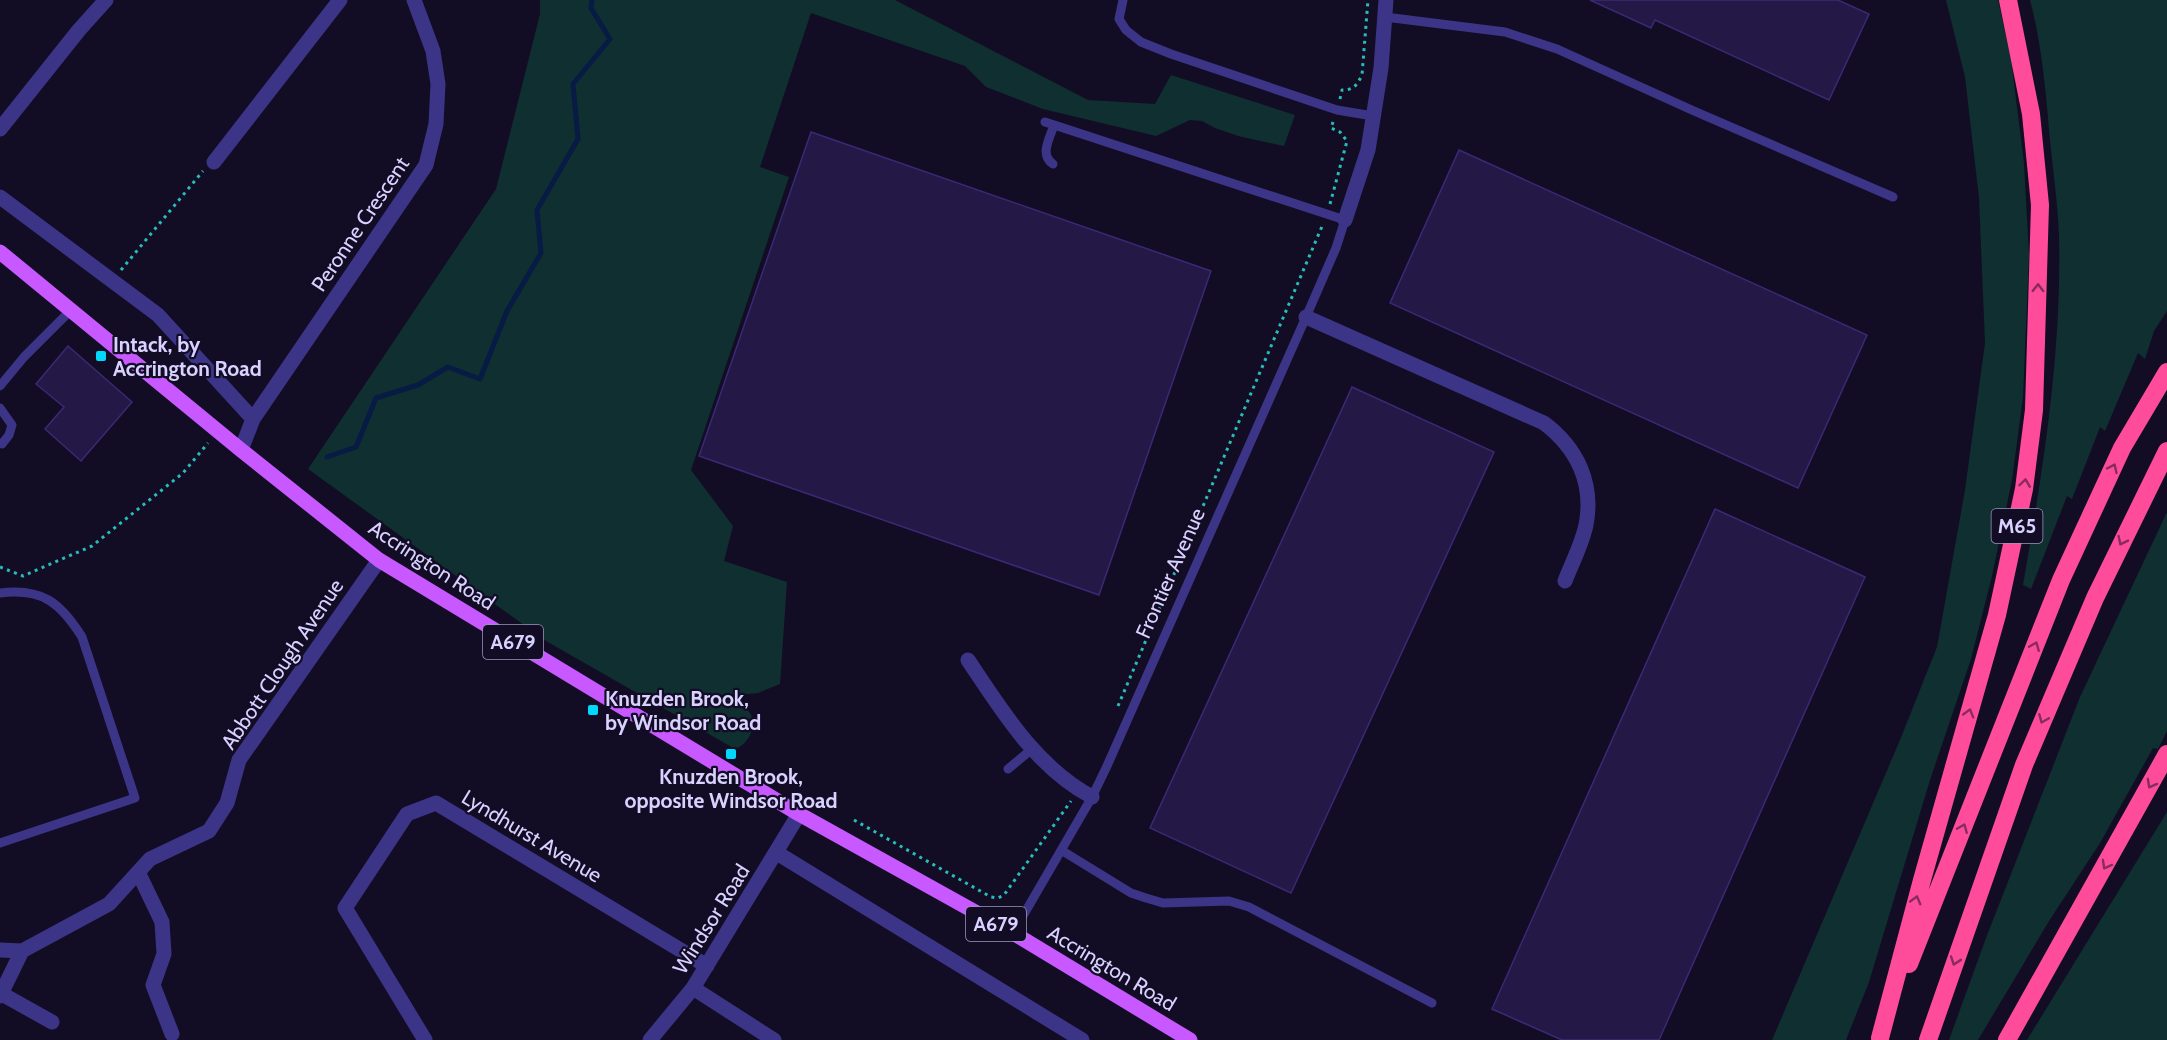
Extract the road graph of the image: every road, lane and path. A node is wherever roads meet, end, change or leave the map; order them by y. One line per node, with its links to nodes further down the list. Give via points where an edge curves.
1 (106, 0): 11 (street)
2 (340, 0): 12 (street)
3 (414, 0): 25 (street, Peronne Crescent, via 433,51 438,84 436,124 426,165)
4 (1123, 0): 9 (lane, via 1119,19 1141,42)
5 (1368, 0): 9 (path, via 1362,75 1351,90 1342,90)
6 (1386, 0): 8 (street)
7 (2008, 0): 55 (highway, M65, one-way to 7, via 1997,615 2024,489 2034,410 2040,205 2031,114)
8 (1385, 17): 10 (street); 15 (lane, via 1505,32 1557,48)
9 (1337, 110): 10 (lane); 16 (path, via 1331,128 1347,141)
10 (1373, 116): 17 (street, via 1368,150)
11 (0, 129)
12 (214, 162): 19 (path, via 209,163)
13 (1053, 164): 16 (lane, via 1045,153 1049,124)
14 (0, 197): 19 (street)
15 (1893, 197)
16 (1327, 215): 17 (lane); 35 (path)
17 (1345, 220): 21 (lane, Frontier Avenue)
18 (0, 252): 20 (main road, Accrington Road / A679)
19 (112, 281): 25 (street, via 158,315)
20 (70, 311): 23 (lane); 26 (main road, Accrington Road / A679)
21 (1306, 317): 32 (street, via 1544,423 1558,434 1579,462 1587,487 1588,508 1581,541); 39 (lane, Frontier Avenue, via 1107,766)
22 (2167, 372): 55 (highway, M65, one-way to 22, via 2061,580 2122,448)
23 (0, 386)
24 (0, 408): 27 (lane, via 12,424)
25 (253, 419): 28 (street, Peronne Crescent)
26 (219, 430): 28 (main road, Accrington Road / A679); 31 (path, via 183,473 92,546 23,576)
27 (2, 444)
28 (241, 450): 30 (main road, Accrington Road / A679)
29 (2167, 451): 61 (highway, one-way to 61, via 2095,597 2024,765)
30 (379, 560): 40 (main road, Accrington Road / A679); 45 (street, Abbott Clough Avenue, via 239,760 227,803 209,831 150,859)
31 (0, 567)
32 (1565, 581)
33 (0, 593): 42 (lane, via 20,591 40,596 72,621 82,637 135,798)
34 (968, 660): 36 (street)
35 (1114, 714)
36 (1032, 749): 38 (lane); 39 (street, via 1057,774)
37 (2167, 754): 62 (highway, one-way to 62)
38 (1008, 769)
39 (1086, 794): 41 (path, via 998,898); 43 (lane, Frontier Avenue)
40 (799, 814): 44 (street, Windsor Road); 46 (main road, Accrington Road / A679)
41 (854, 820)
42 (0, 843)
43 (1061, 850): 46 (lane, Frontier Avenue); 52 (lane, via 1131,893 1146,898 1163,903 1229,901 1249,907)
44 (777, 853): 49 (street, Windsor Road); 59 (street)
45 (138, 872): 48 (street, Abbott Clough Avenue, via 109,904); 54 (street, via 162,922 164,954 153,985)
46 (1013, 933): 60 (main road, Accrington Road / A679)
47 (0, 950): 48 (street)
48 (22, 951): 51 (street)
49 (707, 966): 50 (street, Windsor Road); 56 (street, Lyndhurst Avenue, via 436,803 407,814 345,908)
50 (693, 988): 57 (street, Windsor Road); 58 (street)
51 (1, 995): 53 (street)
52 (1432, 1003)
53 (52, 1022)
54 (172, 1034)
55 (1880, 1039)
56 (425, 1040)
57 (650, 1040)
58 (774, 1040)
59 (1082, 1040)
60 (1190, 1040)
61 (1928, 1040)
62 (2007, 1040)

